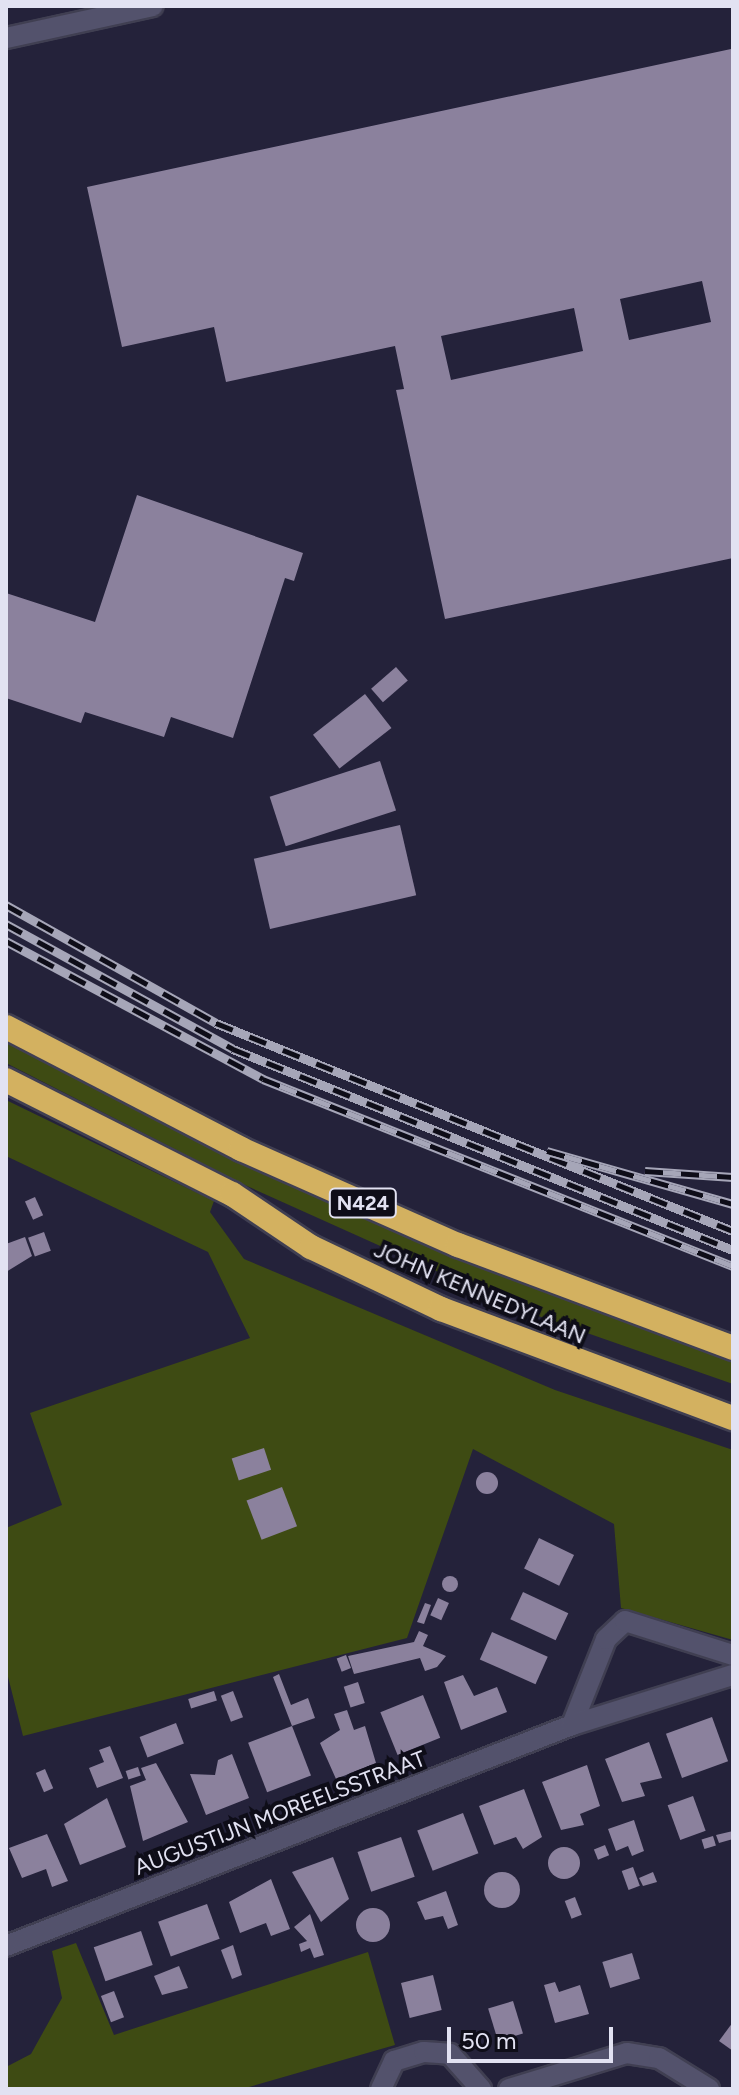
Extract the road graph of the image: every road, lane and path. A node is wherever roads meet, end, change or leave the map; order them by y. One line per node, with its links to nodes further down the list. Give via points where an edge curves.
1 (153, 6): 2 (street)
2 (6, 38)
3 (6, 1027): 5 (highway, JOHN KENNEDYLAAN / N424, via 284,1168 458,1245)
4 (6, 1080): 6 (highway, JOHN KENNEDYLAAN / N424, via 232,1194 311,1247 441,1309)
5 (733, 1348)
6 (733, 1418)
7 (733, 1655): 9 (street, via 625,1621 606,1639)
8 (733, 1675): 9 (street, AUGUSTIJN MOREELSSTRAAT)
9 (572, 1725): 10 (street, AUGUSTIJN MOREELSSTRAAT)
10 (6, 1946)
11 (381, 2089): 12 (street, via 394,2061 424,2052 450,2054)
12 (481, 2089)
13 (509, 2089): 14 (street, via 627,2053 659,2058)
14 (709, 2089)

